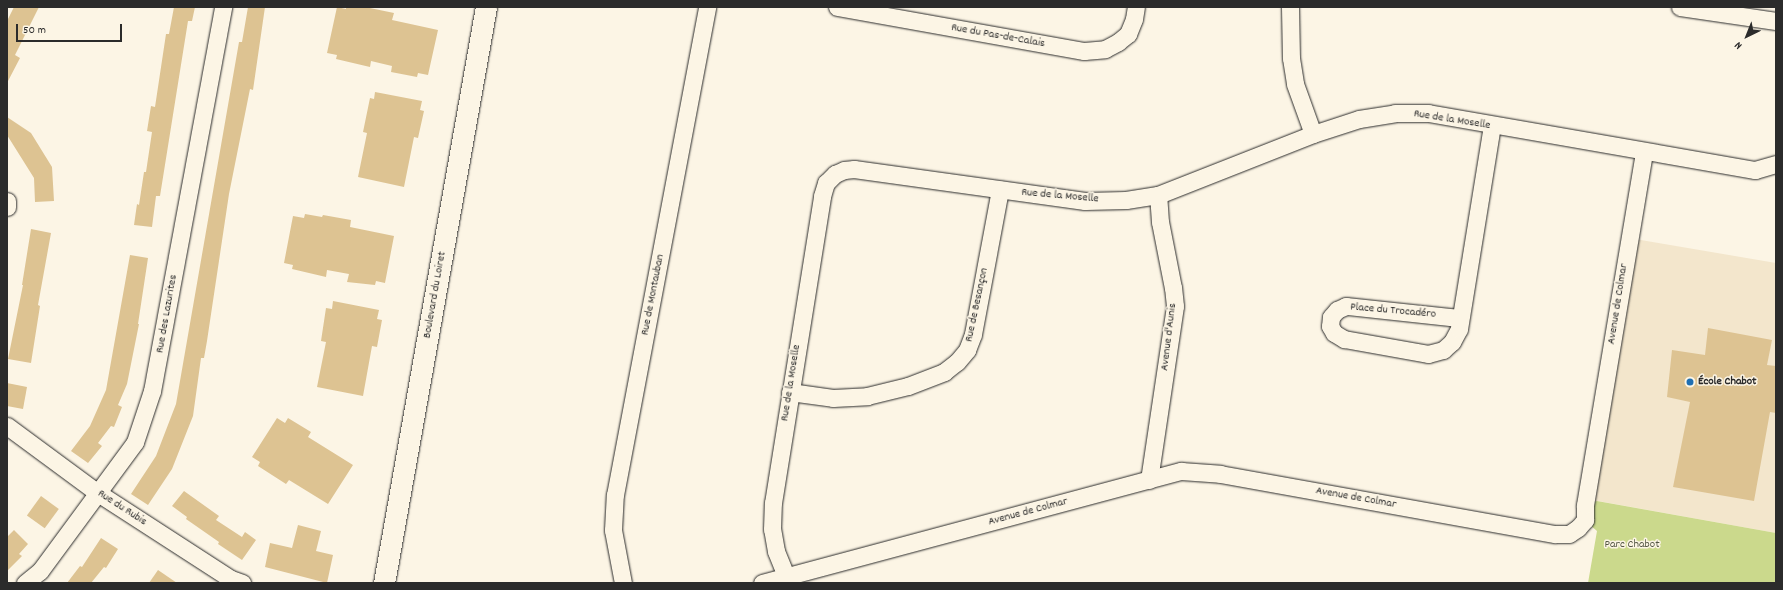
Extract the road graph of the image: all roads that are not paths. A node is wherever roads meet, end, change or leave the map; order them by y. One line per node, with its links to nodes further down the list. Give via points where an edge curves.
1 (223, 7): 21 (street, Rue des Lazurites, via 152,391 135,442)
2 (486, 7): 25 (street, Boulevard du Loiret)
3 (707, 7): 26 (street, Rue de Montauban, via 615,495 613,530)
4 (837, 7): 5 (street, Rue du Pas-de-Calais, via 1084,51 1105,48 1128,34)
5 (1136, 7)
6 (1290, 7): 10 (street, via 1291,58 1296,84)
7 (1680, 7): 8 (street)
8 (1776, 21)
9 (1492, 126): 10 (street, Rue de la Moselle, via 1428,113 1395,113 1359,118); 11 (street, Rue de la Moselle); 17 (street, Place du Trocadéro)
10 (1313, 134): 14 (street, Rue de la Moselle)
11 (1644, 152): 12 (street, Rue de la Moselle, via 1755,170); 20 (street, Avenue de Colmar, via 1585,504 1585,520 1569,534 1555,534 1220,474 1181,471)
12 (1776, 164)
13 (1000, 190): 14 (street, Rue de la Moselle, via 1085,201 1126,200); 18 (street, Rue de Besançon, via 973,334 967,350 957,362 944,372 908,386 867,396 833,398); 18 (street, Rue de la Moselle, via 854,169 835,174 826,184 822,196)
14 (1158, 195): 20 (street, Avenue d'Aunis, via 1160,222 1175,306)
15 (7, 201): 16 (street)
16 (7, 207)
17 (1459, 318): 17 (street, Place du Trocadéro, via 1458,329 1452,342 1443,350 1428,354 1344,340 1334,333 1330,326 1331,317 1337,310 1346,306)
18 (790, 392): 22 (street, Rue de la Moselle, via 773,503 772,529 776,551)
19 (7, 426): 21 (street, Rue du Rubis)
20 (1149, 480): 22 (street, Avenue de Colmar)
21 (98, 492): 23 (street, Rue des Lazurites, via 40,571); 24 (street, Rue du Rubis, via 231,579)
22 (786, 576): 27 (street, Avenue de Colmar)
23 (25, 583)
24 (242, 583)
25 (384, 583)
26 (623, 583)
27 (762, 583)

